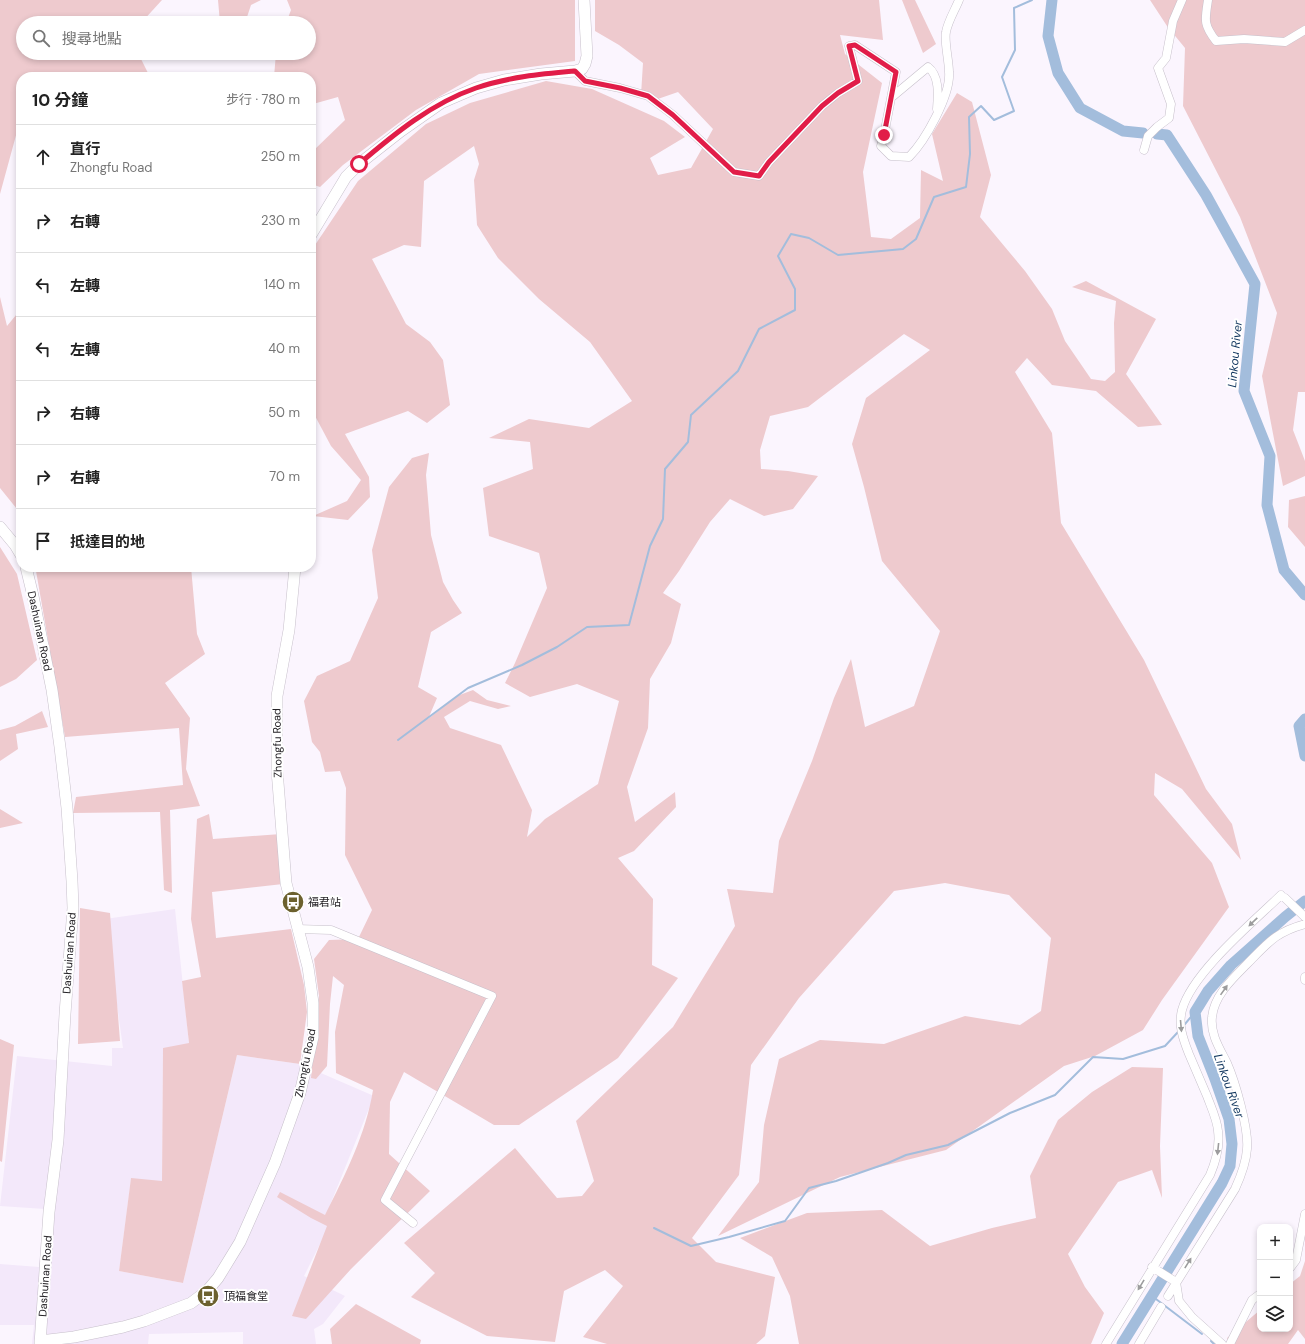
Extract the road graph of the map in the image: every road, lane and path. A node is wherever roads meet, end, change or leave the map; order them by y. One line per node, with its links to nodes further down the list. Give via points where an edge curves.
1 (584, 0): 6 (street, via 587,56 582,68)
2 (959, 0): 8 (street, via 946,33 950,74)
3 (1182, 0): 9 (street, via 1173,21 1166,58 1158,68 1171,104 1169,118 1148,136)
4 (1208, 0): 5 (street, via 1205,20 1216,41 1244,39 1285,42)
5 (1305, 30)
6 (575, 71): 7 (street, via 585,81 648,96 673,115 734,172 759,176 822,106 858,81 849,46 855,45 896,72); 10 (street, via 504,80 476,88 441,104 359,164 346,177)
7 (892, 97): 8 (street, via 928,67 933,70 936,79); 8 (street, via 881,146 891,156 908,157 916,149)
8 (936, 116)
9 (1144, 150)
10 (316, 227)
11 (0, 527): 12 (street)
12 (16, 547)
13 (27, 572): 25 (street, Dashuinan Road, via 52,690 67,816 73,901 58,1140 49,1212)
14 (295, 572): 16 (street, Zhongfu Road, via 289,630 277,696 277,770 286,883)
15 (1305, 919): 20 (street, one-way to 20, via 1283,896 1206,970 1182,1009 1182,1036 1215,1116 1218,1147 1216,1162 1210,1175); 21 (street, one-way to 15, via 1235,1189 1242,1175 1247,1152 1246,1131 1238,1095 1213,1033 1212,1017 1217,1002 1225,988 1272,939)
16 (297, 929): 18 (street, via 330,930 492,996 385,1200); 25 (street, Zhongfu Road, via 308,967 314,1003 313,1037 302,1086 275,1163 240,1242 218,1278 207,1291 191,1303 144,1321)
17 (1305, 1214): 19 (street)
18 (413, 1223)
19 (1293, 1264)
20 (1155, 1269): 21 (street); 26 (street, one-way to 26)
21 (1174, 1280): 22 (street); 28 (street, via 1179,1302 1192,1318)
22 (1168, 1296)
23 (1257, 1296): 29 (street, via 1252,1300)
24 (1161, 1307): 27 (street)
25 (40, 1343)
26 (1106, 1344)
27 (1139, 1344)
28 (1222, 1344)
29 (1230, 1344)

